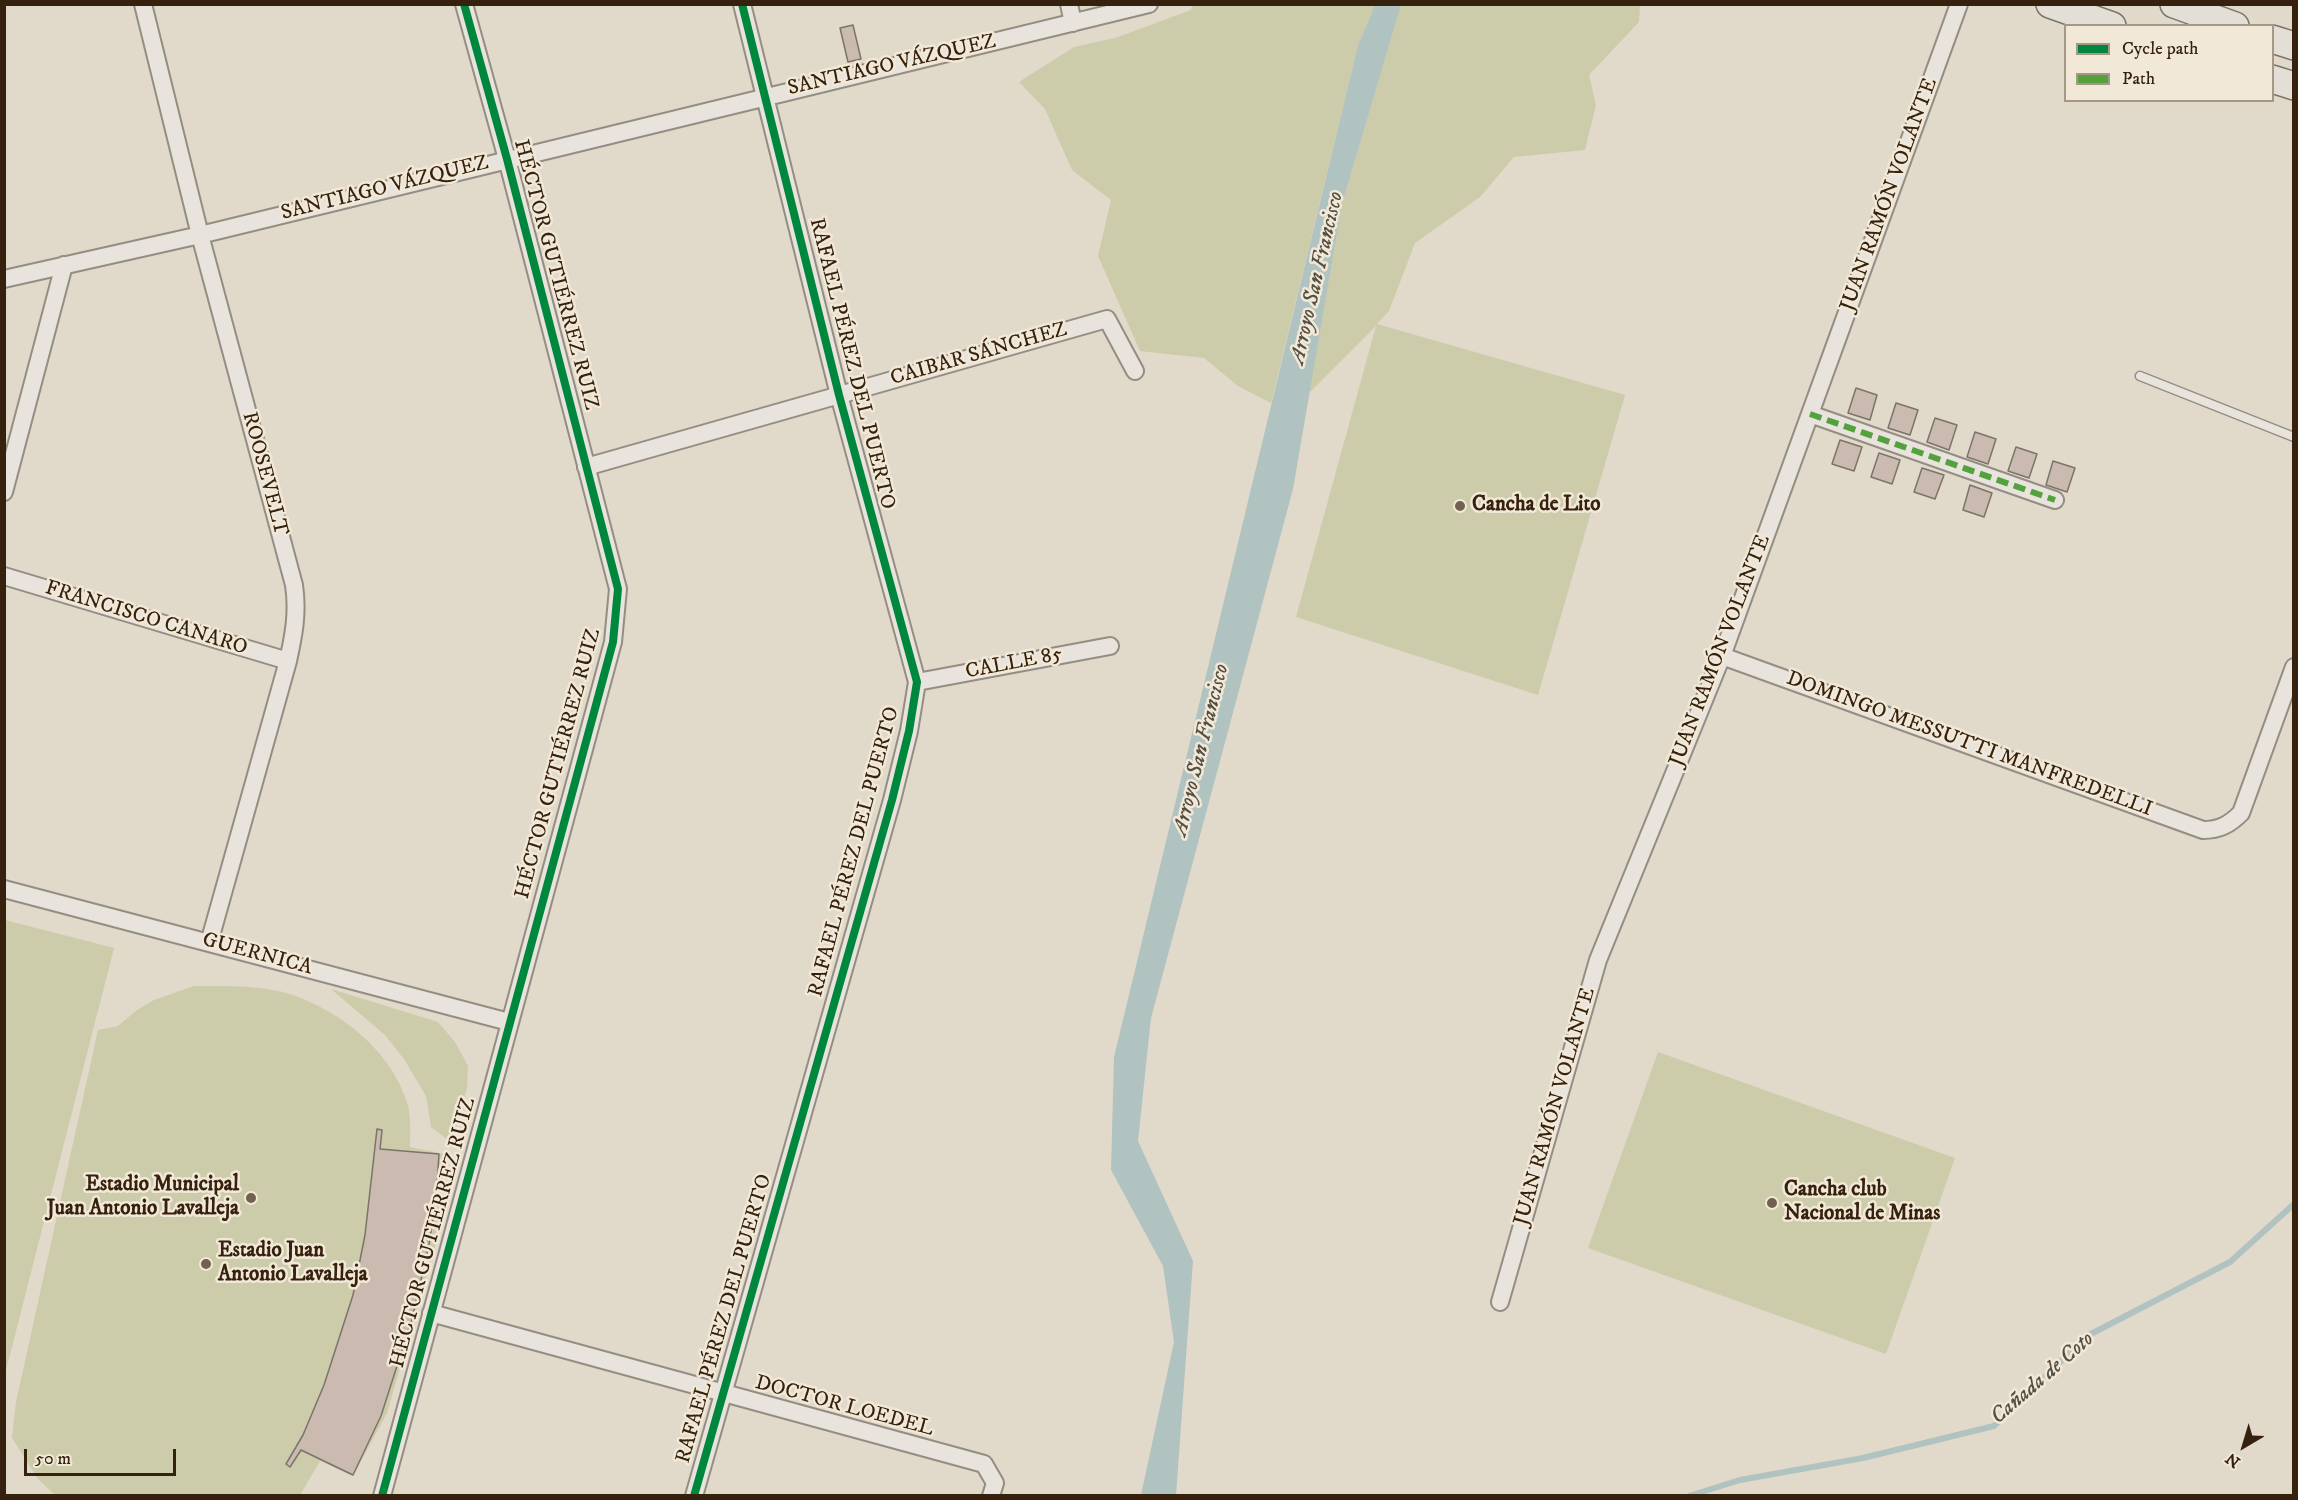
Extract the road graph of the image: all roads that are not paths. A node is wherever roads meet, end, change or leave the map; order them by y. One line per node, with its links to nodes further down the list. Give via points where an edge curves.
1 (143, 4): 18 (street, ROOSEVELT)
2 (464, 4): 17 (street, HÉCTOR GUTIÉRREZ RUIZ)
3 (742, 4): 16 (street, RAFAEL PÉREZ DEL PUERTO)
4 (1069, 4): 9 (street)
5 (1149, 4): 9 (street, SANTIAGO VÁZQUEZ)
6 (1959, 4): 24 (street, JUAN RAMÓN VOLANTE)
7 (2050, 4): 10 (highway)
8 (2174, 4): 11 (highway)
9 (1074, 23): 16 (street, SANTIAGO VÁZQUEZ)
10 (2106, 24)
11 (2229, 24)
12 (2274, 40): 13 (highway)
13 (2294, 46)
14 (2274, 80): 15 (highway)
15 (2294, 86)
16 (765, 97): 17 (street, SANTIAGO VÁZQUEZ); 23 (street, RAFAEL PÉREZ DEL PUERTO)
17 (507, 159): 18 (street, SANTIAGO VÁZQUEZ); 26 (street, HÉCTOR GUTIÉRREZ RUIZ)
18 (200, 235): 19 (street, SANTIAGO VÁZQUEZ); 32 (street, ROOSEVELT, via 294,585 296,628)
19 (64, 265): 20 (street, SANTIAGO VÁZQUEZ); 27 (street)
20 (4, 279)
21 (1135, 371): 23 (street, CAIBAR SÁNCHEZ, via 1107,319)
22 (2140, 376): 25 (lane)
23 (839, 395): 26 (street, CAIBAR SÁNCHEZ); 34 (street, RAFAEL PÉREZ DEL PUERTO)
24 (1810, 414): 28 (street); 31 (street, JUAN RAMÓN VOLANTE)
25 (2294, 437)
26 (586, 467): 37 (street, HÉCTOR GUTIÉRREZ RUIZ, via 618,589 614,642)
27 (4, 492)
28 (2055, 500)
29 (4, 576): 32 (street, FRANCISCO CANARO)
30 (1110, 645): 34 (street, CALLE 85)
31 (1722, 656): 33 (street, DOMINGO MESSUTTI MANFREDELLI, via 2203,830 2217,830 2241,813); 38 (street, JUAN RAMÓN VOLANTE, via 1598,960)
32 (288, 661): 36 (street, ROOSEVELT)
33 (2294, 667)
34 (917, 682): 40 (street, RAFAEL PÉREZ DEL PUERTO, via 892,800)
35 (4, 889): 36 (street, GUERNICA)
36 (209, 943): 37 (street, GUERNICA)
37 (509, 1022): 39 (street, HÉCTOR GUTIÉRREZ RUIZ)
38 (1500, 1302)
39 (431, 1313): 40 (street, DOCTOR LOEDEL); 42 (street, HÉCTOR GUTIÉRREZ RUIZ)
40 (723, 1393): 41 (street, DOCTOR LOEDEL, via 984,1464); 43 (street, RAFAEL PÉREZ DEL PUERTO)
41 (993, 1489)
42 (382, 1496)
43 (694, 1496)

